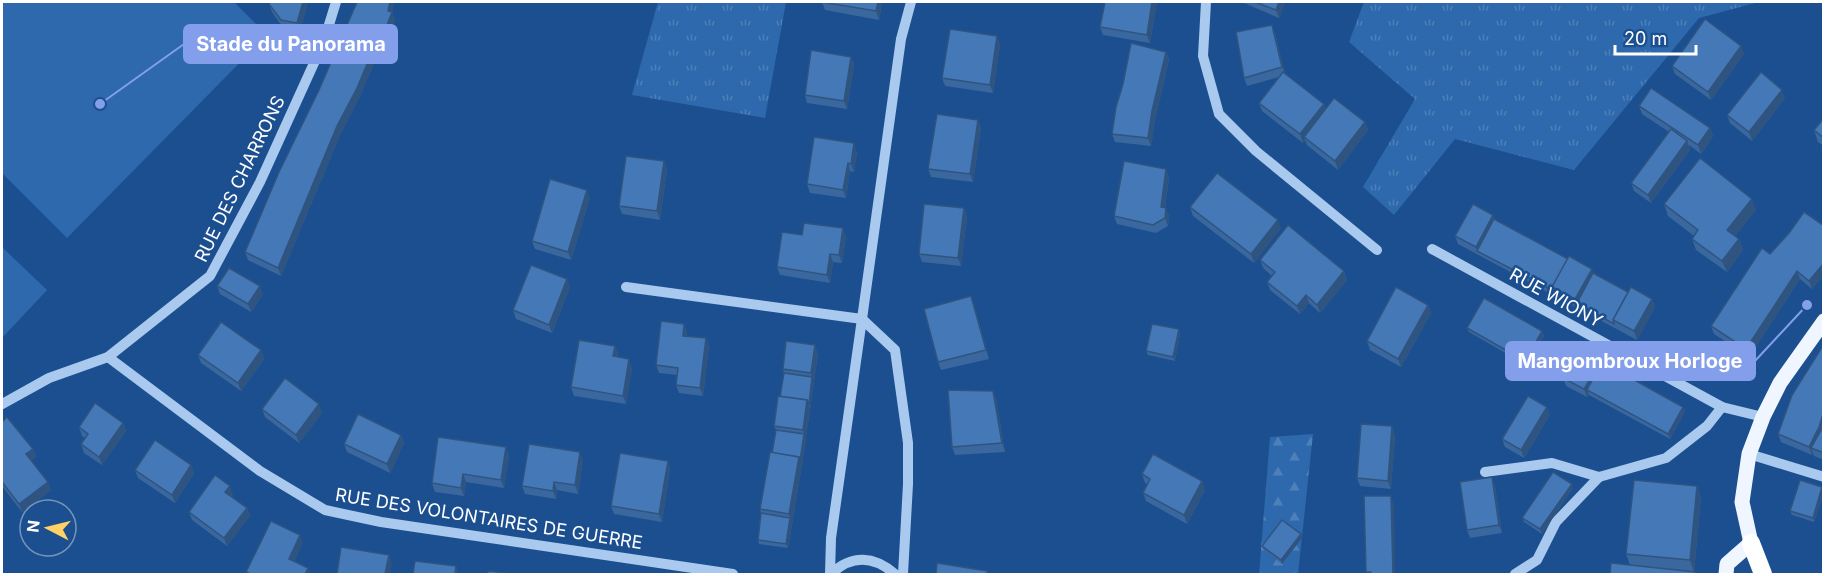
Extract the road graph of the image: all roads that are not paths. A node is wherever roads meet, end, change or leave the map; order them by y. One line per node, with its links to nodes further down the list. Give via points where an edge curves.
1 (336, 2): 9 (street, RUE DES CHARRONS, via 324,41 260,182 210,276)
2 (911, 2): 7 (street, via 901,39)
3 (1206, 2): 5 (street, via 1203,56 1219,114 1256,152)
4 (1432, 249): 11 (street, RUE WIONY)
5 (1377, 250)
6 (626, 287): 7 (street)
7 (862, 318): 19 (street, via 831,538); 21 (street, via 895,350 908,443)
8 (1824, 321): 12 (main road, via 1780,383)
9 (108, 357): 10 (street, RUE DES CHARRONS, via 50,378); 18 (street, RUE DES VOLONTAIRES DE GUERRE, via 260,471 325,510 381,522)
10 (2, 404)
11 (1722, 407): 12 (street, RUE WIONY); 15 (street, via 1707,426 1666,458)
12 (1763, 417): 13 (main road)
13 (1749, 454): 16 (street); 17 (main road, via 1742,502)
14 (1485, 472): 15 (street, via 1552,463)
15 (1599, 477): 22 (street, via 1556,522 1536,560)
16 (1824, 477)
17 (1751, 543): 23 (main road, via 1727,564); 24 (highway)
18 (733, 574)
19 (830, 574): 20 (street, via 864,560 878,562)
20 (895, 574)
21 (903, 574)
22 (1515, 574)
23 (1726, 574)
24 (1763, 574)

